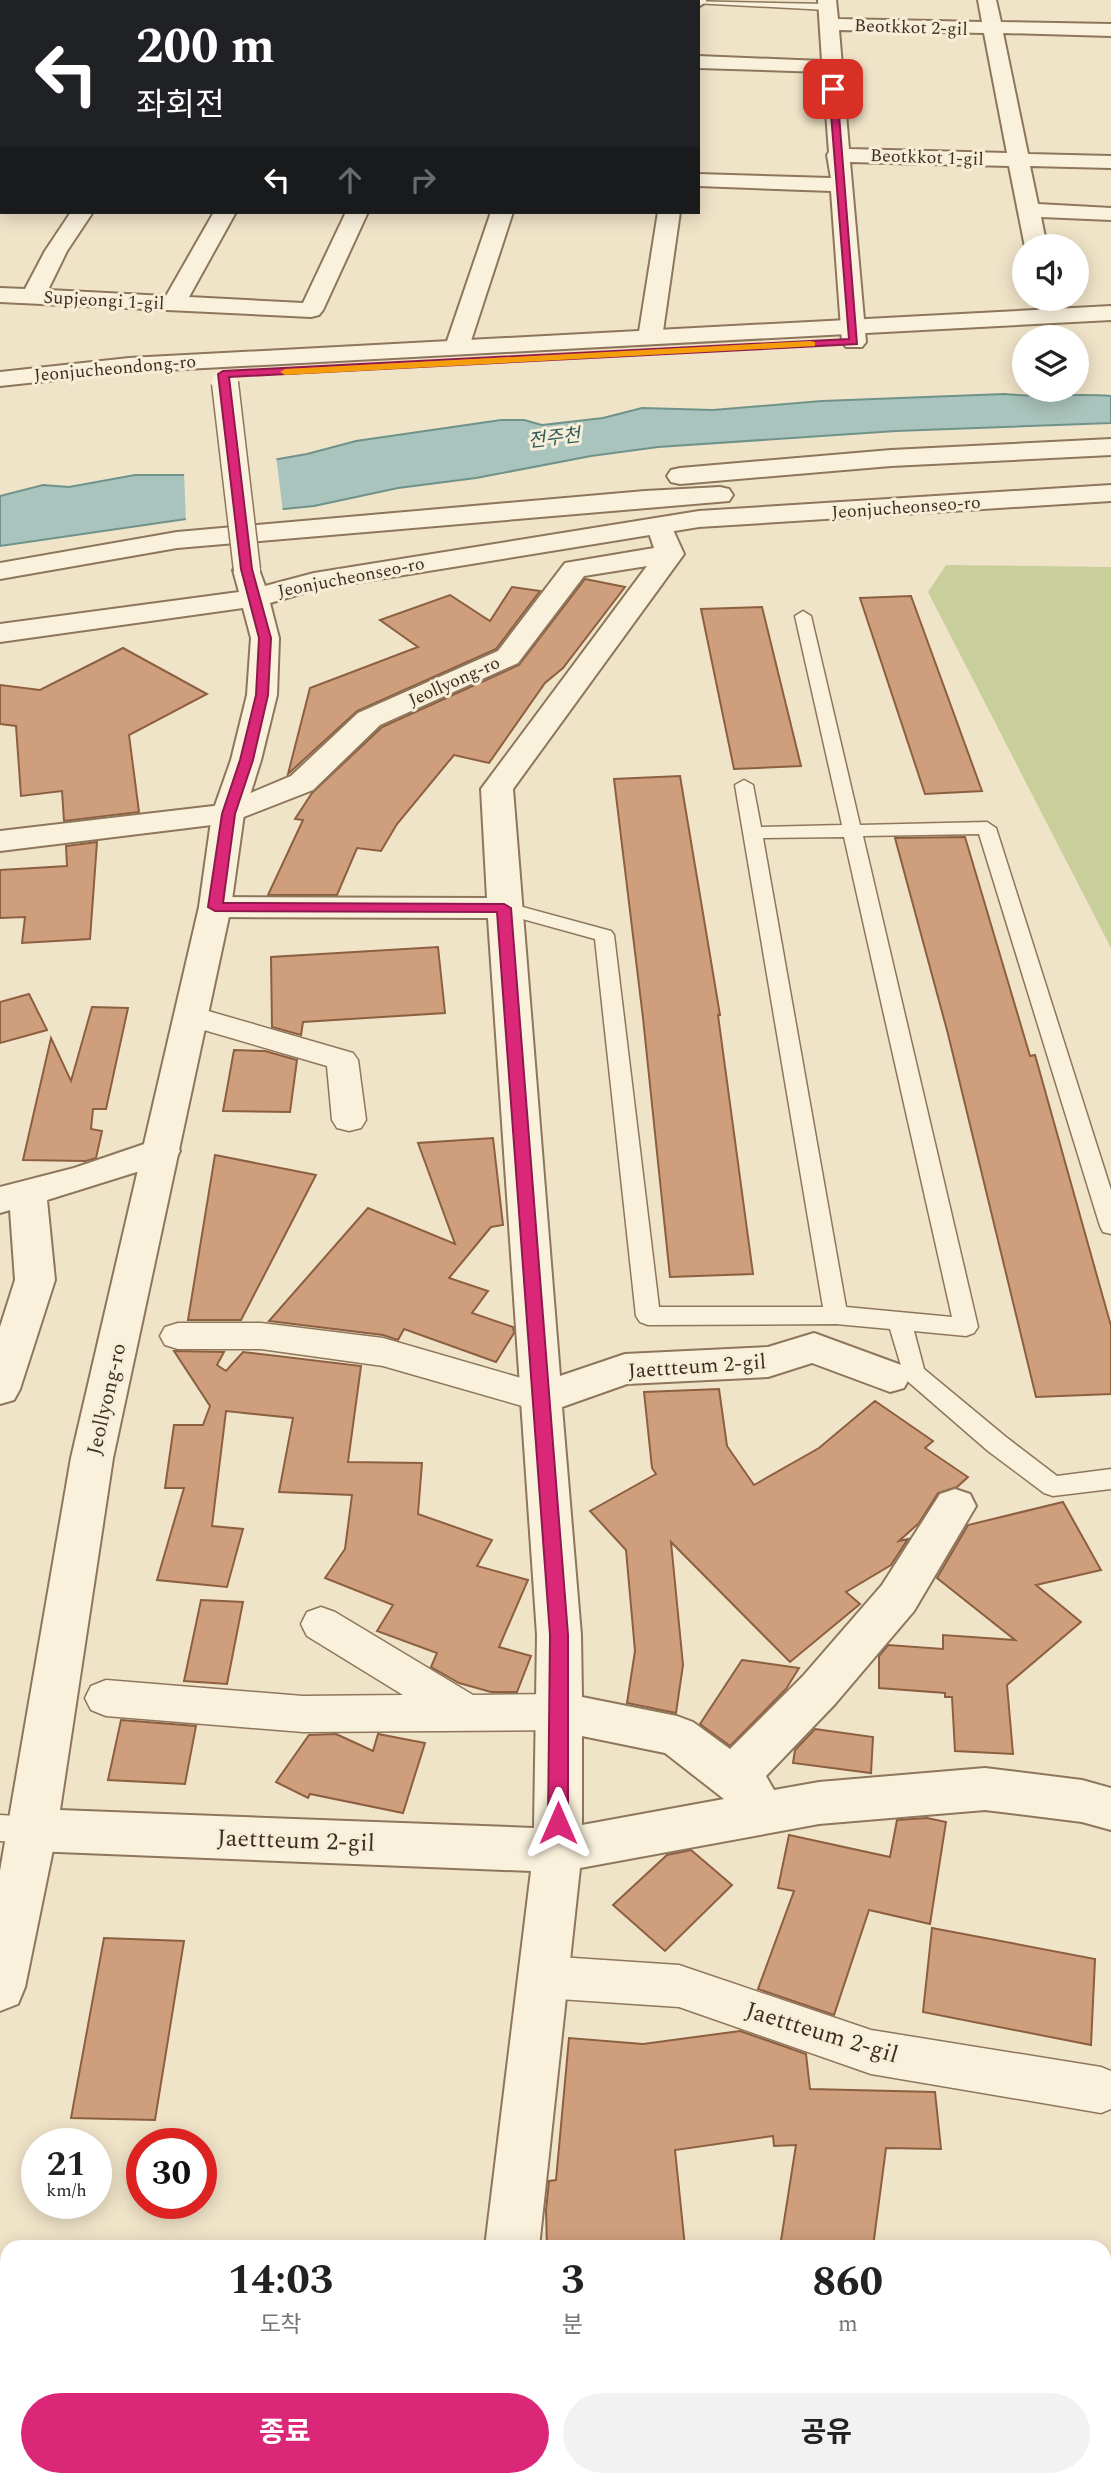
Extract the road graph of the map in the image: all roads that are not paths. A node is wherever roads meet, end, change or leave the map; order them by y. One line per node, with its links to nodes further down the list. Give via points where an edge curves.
1 (987, 0): 4 (street)
2 (700, 1): 3 (lane)
3 (828, 10): 4 (street, Beotkkot 2-gil); 7 (street)
4 (992, 29): 5 (street, Beotkkot 2-gil); 9 (street, Beotkkot 2-gil)
5 (1111, 30)
6 (700, 62): 7 (street)
7 (832, 67): 8 (street)
8 (837, 155): 9 (street, Beotkkot 1-gil); 12 (street)
9 (1017, 159): 10 (street, Beotkkot 1-gil); 13 (street)
10 (1111, 162)
11 (700, 180): 12 (street)
12 (840, 185): 28 (street)
13 (1028, 210): 19 (street); 20 (street)
14 (81, 214): 22 (street, Supjeongi 1-gil)
15 (224, 214): 23 (street, Supjeongi 1-gil)
16 (355, 214): 23 (street, Supjeongi 1-gil, via 311,310)
17 (501, 214): 30 (street)
18 (669, 214): 29 (street)
19 (1111, 214)
20 (1033, 234)
21 (0, 295): 22 (street, Supjeongi 1-gil)
22 (33, 297): 23 (street, Supjeongi 1-gil)
23 (174, 303)
24 (1027, 311): 28 (street, Jeonjucheondong-ro)
25 (1086, 311): 26 (street, Jeonjucheondong-ro)
26 (1111, 313)
27 (1111, 328): 28 (street, Jeonjucheondong-ro)
28 (853, 335): 29 (street, Jeonjucheondong-ro); 31 (street, Jeonjucheondong-ro)
29 (650, 338): 30 (street, Jeonjucheondong-ro)
30 (457, 346): 31 (street, Jeonjucheondong-ro)
31 (223, 372): 32 (street, Jeonjucheondong-ro, via 129,365); 33 (street, Jeonjucheondong-ro); 40 (street, Jeollyong-ro, bridge)
32 (0, 379)
33 (0, 393)
34 (1111, 447): 37 (street, via 747,469 460,505)
35 (1111, 493): 36 (street, Jeonjucheonseo-ro)
36 (752, 517): 37 (street, via 730,495); 38 (street, Jeonjucheonseo-ro, via 699,520)
37 (410, 520): 39 (street, via 177,540)
38 (665, 541): 40 (street, Jeonjucheonseo-ro, via 496,550 314,581); 44 (street, Jeollyong-ro, via 575,569 508,657 369,719 302,783); 49 (street, via 497,789)
39 (0, 571)
40 (251, 584): 42 (street, Jeonjucheonseo-ro); 44 (street, Jeollyong-ro, via 265,638 262,695)
41 (803, 616): 45 (lane)
42 (0, 634)
43 (744, 785): 46 (lane)
44 (228, 814): 47 (street); 48 (street, Jeollyong-ro)
45 (853, 831): 46 (lane); 54 (lane, via 987,828); 56 (lane, via 967,1326)
46 (753, 833): 55 (lane)
47 (0, 841)
48 (215, 907): 49 (street); 50 (street, Jeollyong-ro)
49 (504, 908): 55 (lane, via 604,935 648,1316); 60 (street)
50 (191, 1016): 51 (street, via 342,1060); 52 (street, Jeollyong-ro)
51 (349, 1120)
52 (162, 1151): 53 (street); 70 (street, Jeollyong-ro, via 92,1458)
53 (14, 1197): 59 (street, via 35,1280)
54 (1111, 1226)
55 (836, 1315): 56 (lane)
56 (900, 1322): 61 (lane, via 913,1373 1031,1470 1053,1486)
57 (178, 1336): 60 (street, via 261,1336 383,1352)
58 (890, 1377): 60 (street, Jaettteum 2-gil, via 814,1348 768,1362 625,1369)
59 (0, 1390)
60 (543, 1398): 65 (street, via 559,1635)
61 (1111, 1479)
62 (956, 1506): 67 (street, via 898,1598 819,1690)
63 (321, 1624): 66 (street)
64 (106, 1699): 66 (street, via 303,1714)
65 (559, 1712): 66 (street); 67 (street, via 677,1736); 71 (street)
66 (467, 1713)
67 (733, 1779): 69 (street)
68 (1111, 1809): 69 (street, Jaettteum 2-gil, via 985,1789 818,1802)
69 (776, 1811): 71 (street, Jaettteum 2-gil)
70 (16, 1829): 71 (street, Jaettteum 2-gil); 73 (street, Jeollyong-ro)
71 (558, 1851): 72 (street)
72 (544, 1977): 74 (street, Jaettteum 2-gil, via 679,1986 870,2052); 75 (street)
73 (0, 1987)
74 (1101, 2090)
75 (513, 2240)

